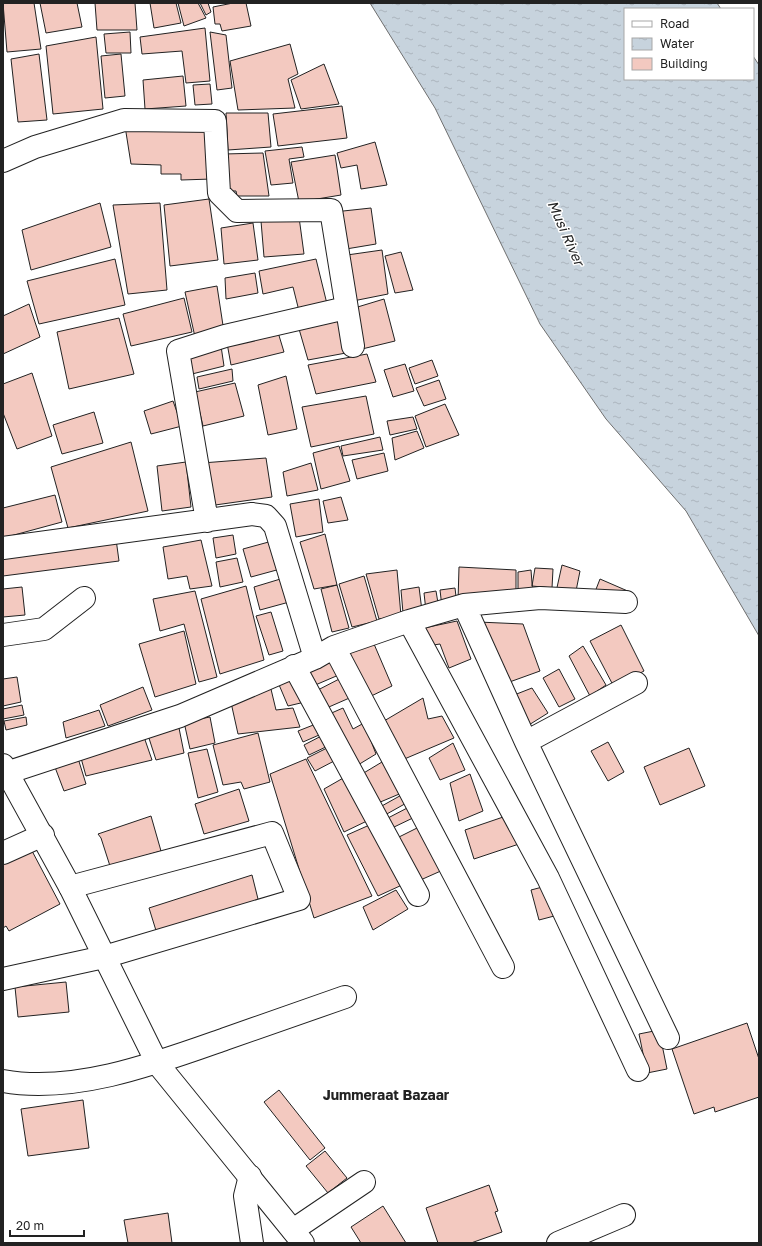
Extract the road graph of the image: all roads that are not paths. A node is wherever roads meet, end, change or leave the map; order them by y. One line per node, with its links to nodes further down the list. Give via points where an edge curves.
1 (3, 161): 2 (street, via 35,147 124,120 215,120 219,193 238,211 331,210)
2 (346, 308): 3 (street); 4 (street, via 225,336 178,351)
3 (353, 346)
4 (207, 521): 5 (street); 12 (street, via 252,514 266,516 275,526)
5 (3, 548)
6 (84, 598): 10 (street, via 44,628)
7 (626, 602): 8 (street, via 540,598)
8 (464, 605): 9 (street); 15 (street)
9 (409, 621): 11 (street); 27 (street, via 548,878)
10 (3, 635)
11 (334, 647): 12 (street); 22 (street)
12 (315, 658): 13 (street)
13 (294, 666): 16 (street, via 180,716); 20 (street)
14 (636, 683): 15 (street)
15 (526, 742): 25 (street)
16 (4, 771): 17 (street)
17 (42, 835): 18 (street); 19 (street)
18 (3, 853)
19 (70, 887): 21 (street); 21 (street, via 272,833 299,899)
20 (418, 895)
21 (104, 957): 23 (street); 26 (street)
22 (503, 967)
23 (3, 979)
24 (345, 997): 26 (street)
25 (668, 1038)
26 (157, 1063): 28 (street, via 68,1083 23,1085); 29 (street)
27 (638, 1070)
28 (3, 1082)
29 (250, 1176): 32 (street); 33 (street, via 245,1196)
30 (364, 1182): 32 (street)
31 (624, 1215): 34 (street)
32 (298, 1236)
33 (252, 1243)
34 (558, 1243)

